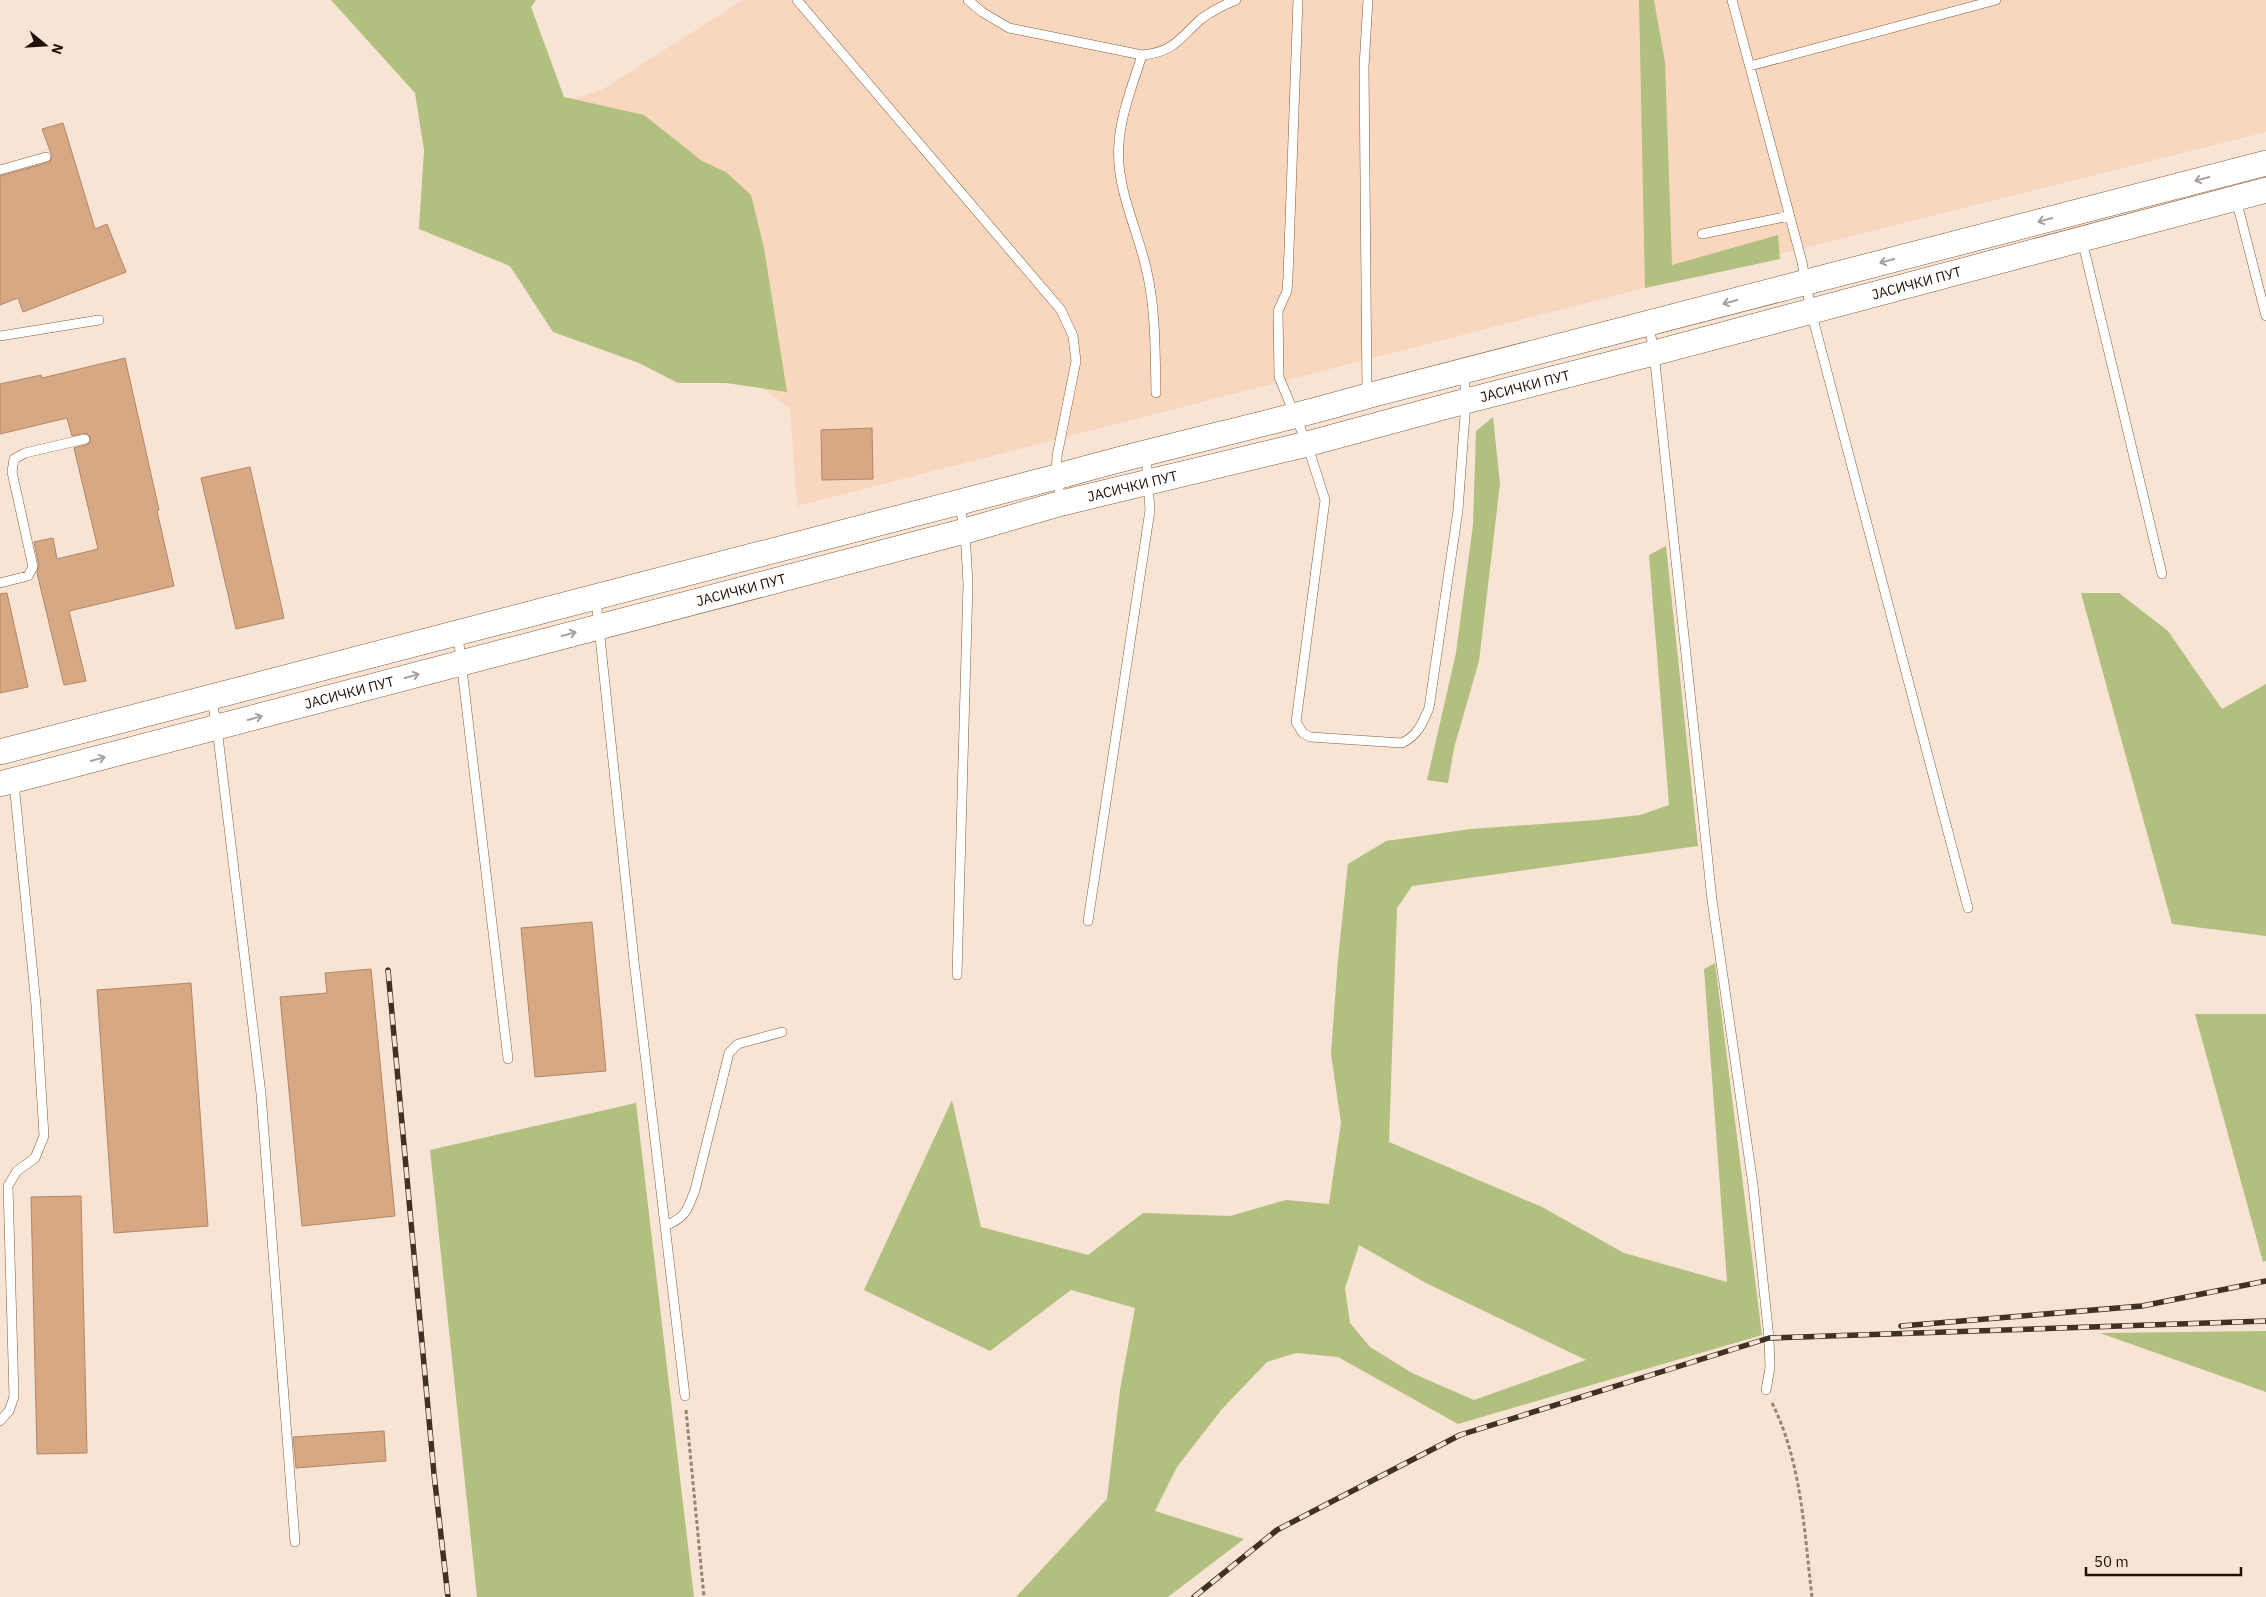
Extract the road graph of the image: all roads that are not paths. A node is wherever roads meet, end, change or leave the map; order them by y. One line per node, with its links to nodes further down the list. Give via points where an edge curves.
1 (797, 0): 33 (lane, via 1061,310 1073,336 1076,361 1057,456)
2 (968, 0): 8 (lane, via 1009,28 1024,33)
3 (1236, 0): 8 (lane, via 1212,12 1175,45 1154,54)
4 (1298, 0): 29 (lane, via 1288,277 1287,291 1278,311 1279,376)
5 (1368, 0): 27 (lane, via 1364,67)
6 (1732, 0): 9 (lane)
7 (1996, 0): 9 (lane)
8 (1142, 55): 26 (lane, via 1122,122 1119,165 1122,187 1148,274 1154,320)
9 (1750, 66): 15 (lane)
10 (46, 157): 12 (lane)
11 (2266, 163): 13 (main road, ЈАСИЧКИ ПУТ)
12 (0, 170)
13 (2234, 185): 14 (main road, ЈАСИЧКИ ПУТ); 17 (main road, ЈАСИЧКИ ПУТ); 18 (main road, ЈАСИЧКИ ПУТ, one-way to 18); 20 (lane)
14 (2266, 190)
15 (1789, 216): 16 (lane); 18 (lane)
16 (1702, 234)
17 (2082, 239): 19 (main road, ЈАСИЧКИ ПУТ); 38 (lane)
18 (1806, 282): 19 (lane); 22 (main road, ЈАСИЧКИ ПУТ, one-way to 22)
19 (1811, 312): 24 (main road, ЈАСИЧКИ ПУТ); 50 (lane)
20 (2266, 316)
21 (99, 320): 23 (lane)
22 (1648, 323): 24 (lane); 25 (main road, ЈАСИЧКИ ПУТ)
23 (0, 336)
24 (1654, 354): 28 (main road, ЈАСИЧКИ ПУТ); 56 (lane, via 1712,900 1753,1185 1770,1338)
25 (1464, 371): 27 (main road, ЈАСИЧКИ ПУТ); 28 (lane)
26 (1156, 393)
27 (1368, 396): 29 (main road, ЈАСИЧКИ ПУТ)
28 (1466, 401): 31 (main road, ЈАСИЧКИ ПУТ); 31 (lane, via 1458,510 1429,708 1414,737 1402,743 1310,737 1296,722 1325,500)
29 (1297, 416): 31 (lane); 32 (main road, ЈАСИЧКИ ПУТ)
30 (86, 440): 39 (lane, via 25,453 14,459 12,472 33,567 28,576)
31 (1308, 444): 34 (main road, ЈАСИЧКИ ПУТ)
32 (1146, 451): 33 (main road, ЈАСИЧКИ ПУТ); 34 (lane)
33 (1056, 477): 35 (main road, ЈАСИЧКИ ПУТ); 36 (lane)
34 (1149, 482): 36 (main road, ЈАСИЧКИ ПУТ); 51 (lane, via 1150,510 1145,551)
35 (958, 502): 37 (lane); 40 (main road, ЈАСИЧКИ ПУТ)
36 (1062, 503): 37 (main road, ЈАСИЧКИ ПУТ)
37 (965, 531): 41 (main road, ЈАСИЧКИ ПУТ); 52 (lane, via 968,584)
38 (2162, 574)
39 (0, 583)
40 (595, 596): 41 (lane); 42 (main road, ЈАСИЧКИ ПУТ)
41 (598, 626): 43 (main road, ЈАСИЧКИ ПУТ, one-way to 41); 55 (lane)
42 (458, 632): 43 (lane); 44 (main road, ЈАСИЧКИ ПУТ)
43 (462, 663): 45 (main road, ЈАСИЧКИ ПУТ, one-way to 43); 54 (lane)
44 (211, 697): 45 (lane); 46 (main road, ЈАСИЧКИ ПУТ)
45 (217, 728): 48 (main road, ЈАСИЧКИ ПУТ, one-way to 45); 59 (lane, via 261,1094)
46 (59, 737): 47 (main road, ЈАСИЧКИ ПУТ); 48 (main road)
47 (0, 752)
48 (65, 767): 49 (main road, ЈАСИЧКИ ПУТ)
49 (7, 782): 58 (lane, via 36,1005 44,1136 35,1158 17,1170 8,1186 14,1397 9,1411)
50 (1968, 908)
51 (1088, 922)
52 (957, 975)
53 (782, 1032): 55 (lane, via 738,1044 729,1053 695,1190 680,1220)
54 (508, 1059)
55 (665, 1226): 57 (lane)
56 (1766, 1390)
57 (685, 1396)
58 (0, 1420)
59 (295, 1542)

